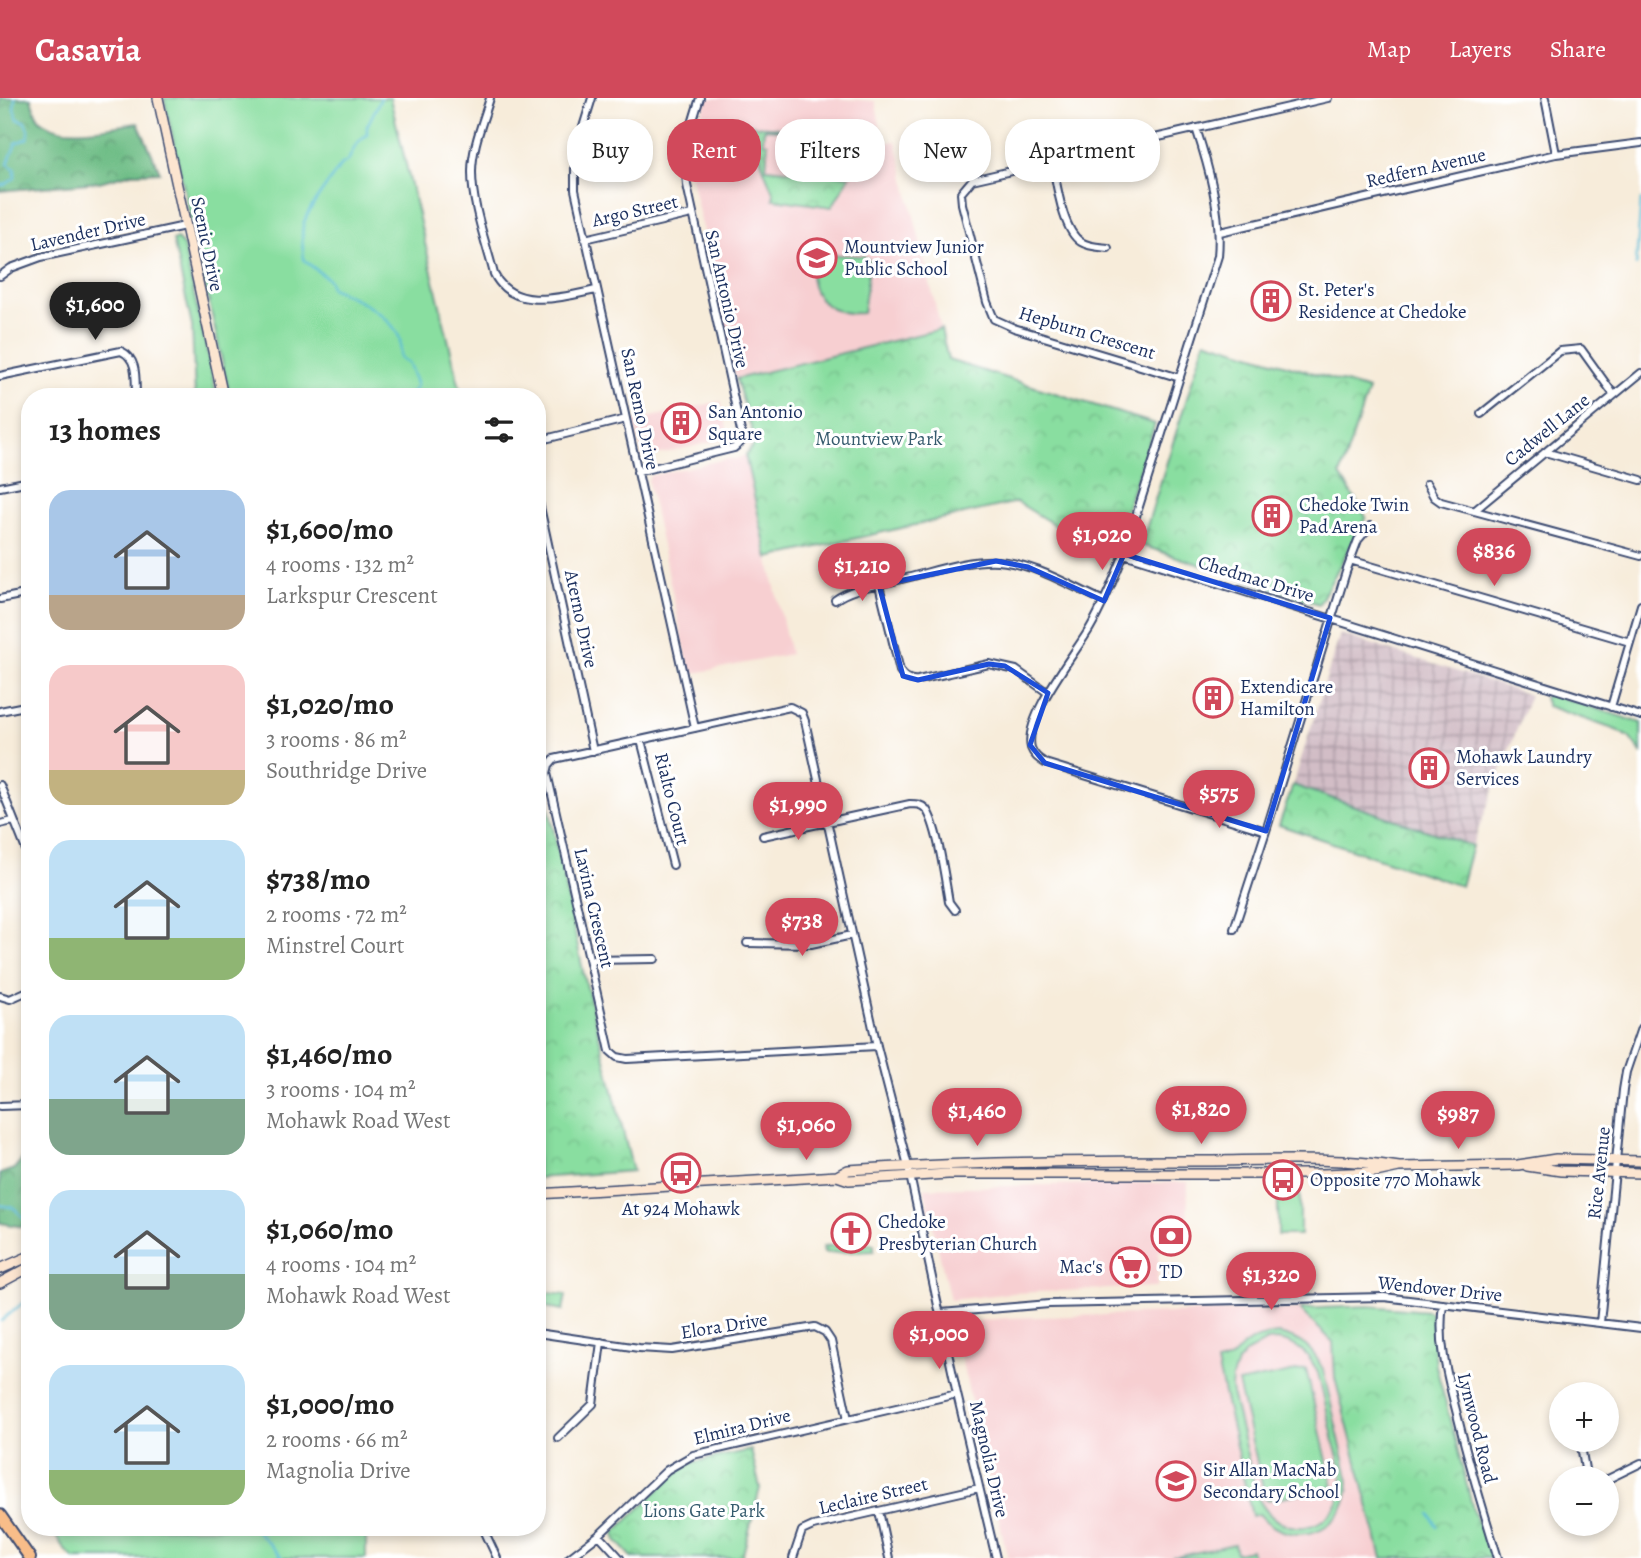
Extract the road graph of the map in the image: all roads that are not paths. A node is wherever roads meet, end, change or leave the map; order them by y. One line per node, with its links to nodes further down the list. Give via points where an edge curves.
1 (158, 98): 14 (main road, Scenic Drive)
2 (490, 98): 19 (street, via 472,177 499,285 539,300)
3 (592, 98): 16 (street, San Remo Drive, via 575,153 575,190)
4 (700, 98): 13 (street, San Antonio Drive, via 684,160)
5 (1328, 98): 7 (street, Hepburn Crescent)
6 (1545, 98): 10 (street)
7 (1196, 128): 8 (street, Hepburn Crescent); 15 (street)
8 (1160, 136)
9 (1641, 143): 10 (street, Redfern Avenue)
10 (1556, 153): 15 (street, Redfern Avenue)
11 (1005, 172): 22 (street, Hepburn Crescent, via 972,180 961,193 994,319)
12 (1057, 182): 17 (street, via 1068,228 1081,242)
13 (692, 214): 16 (street, Argo Street); 30 (street, San Antonio Drive, via 741,442 734,448)
14 (185, 226): 18 (street, Lavender Drive, via 41,257); 24 (main road, Scenic Drive)
15 (1220, 232): 22 (street, via 1214,276)
16 (585, 239): 19 (street, San Remo Drive)
17 (1108, 248)
18 (0, 276)
19 (596, 290): 27 (street, San Remo Drive)
20 (1641, 373): 25 (street, Cadwell Lane)
21 (0, 376): 23 (street, via 121,351 134,363)
22 (1180, 378): 38 (street)
23 (135, 388)
24 (221, 388)
25 (1614, 395): 26 (street, via 1581,349 1570,348 1560,351); 29 (street, Cadwell Lane)
26 (1481, 414)
27 (626, 419): 28 (street); 30 (street, San Remo Drive)
28 (546, 439)
29 (1545, 452): 31 (street); 35 (street, Cadwell Lane)
30 (637, 472): 55 (street, San Remo Drive)
31 (1641, 480)
32 (21, 483): 34 (street)
33 (1427, 484): 35 (street, via 1441,502)
34 (0, 487)
35 (1474, 511): 39 (street)
36 (1370, 526): 40 (street)
37 (546, 534): 57 (street, Aterno Drive)
38 (1124, 554): 45 (street); 47 (street, Chedmac Drive)
39 (1641, 556)
40 (1350, 560): 47 (street); 48 (street)
41 (879, 585): 44 (street, via 844,593); 45 (street, via 996,561 1028,567); 49 (street, via 903,677 912,681 989,664 1016,670)
42 (21, 595): 43 (street)
43 (0, 599)
44 (835, 600)
45 (1104, 601): 49 (street)
46 (1641, 605): 48 (street)
47 (1330, 618): 51 (street, Chedmac Drive); 62 (street)
48 (1630, 642): 51 (street)
49 (1048, 692): 62 (street, via 1030,745 1045,763)
50 (21, 707): 52 (street)
51 (1611, 707): 54 (street, Chedmac Drive)
52 (0, 711)
53 (802, 713): 55 (street, Lavina Crescent, via 790,706); 60 (street, Magnolia Drive)
54 (1641, 716)
55 (695, 728): 56 (street, Lavina Crescent)
56 (641, 740): 57 (street, Lavina Crescent); 65 (street, Rialto Court)
57 (593, 751): 71 (street, Lavina Crescent, via 554,759 547,773)
58 (0, 785): 59 (street)
59 (13, 821): 61 (street); 64 (street)
60 (827, 821): 63 (street); 66 (street, via 921,805 933,825 949,902); 68 (street, Magnolia Drive)
61 (0, 824)
62 (1266, 831): 67 (street)
63 (763, 836)
64 (21, 839)
65 (673, 865)
66 (955, 910)
67 (1234, 929)
68 (852, 934): 69 (street, via 811,944); 75 (street, Magnolia Drive)
69 (747, 943)
70 (654, 959): 71 (street)
71 (590, 960): 75 (street, Lavina Crescent, via 610,1051 617,1057)
72 (21, 994): 73 (street, via 10,999)
73 (0, 996)
74 (1641, 1028): 78 (street, Rice Avenue, via 1626,1072)
75 (877, 1046): 82 (street, Magnolia Drive)
76 (21, 1105): 77 (street)
77 (0, 1106)
78 (1617, 1160): 79 (main road); 81 (main road, via 1556,1159); 84 (street, Rice Avenue)
79 (1641, 1160)
80 (1165, 1161): 82 (main road); 83 (main road, via 1369,1162); 86 (main road)
81 (1518, 1165): 83 (main road); 84 (main road)
82 (908, 1166): 87 (main road, via 848,1170); 88 (street, Magnolia Drive)
83 (1399, 1167): 86 (main road, via 1323,1174)
84 (1616, 1173): 85 (main road); 96 (street, Rice Avenue)
85 (1641, 1173)
86 (1147, 1174): 88 (main road)
87 (838, 1175): 88 (main road, via 849,1180); 89 (main road)
88 (910, 1177): 95 (street, Magnolia Drive)
89 (546, 1193)
90 (21, 1260): 91 (main road)
91 (0, 1269)
92 (21, 1272): 93 (main road)
93 (0, 1283)
94 (1443, 1304): 95 (street, Wendover Drive, via 1331,1297 1049,1304); 96 (street, Wendover Drive); 117 (street, Lynwood Road, via 1441,1341 1447,1378)
95 (941, 1313): 100 (street, Magnolia Drive)
96 (1600, 1323): 97 (street, Wendover Drive)
97 (1641, 1328)
98 (546, 1334): 99 (street, Elora Drive)
99 (601, 1342): 101 (street, Elora Drive, via 672,1350 815,1327 831,1341); 102 (street, via 593,1404)
100 (957, 1394): 101 (street, Elmira Drive); 105 (street, Magnolia Drive)
101 (848, 1419): 108 (street, Elmira Drive, via 693,1455 667,1471)
102 (558, 1438)
103 (1641, 1464): 104 (street)
104 (1619, 1474)
105 (979, 1489): 106 (street, Leclaire Street); 116 (street, Magnolia Drive)
106 (879, 1511): 114 (street, Leclaire Street, via 802,1531); 115 (street)
107 (0, 1515): 110 (highway)
108 (599, 1535): 112 (street, Elmira Drive); 113 (street)
109 (487, 1536): 111 (street)
110 (30, 1558)
111 (497, 1558)
112 (569, 1558)
113 (620, 1558)
114 (793, 1558)
115 (888, 1558)
116 (996, 1558)
117 (1498, 1558)

